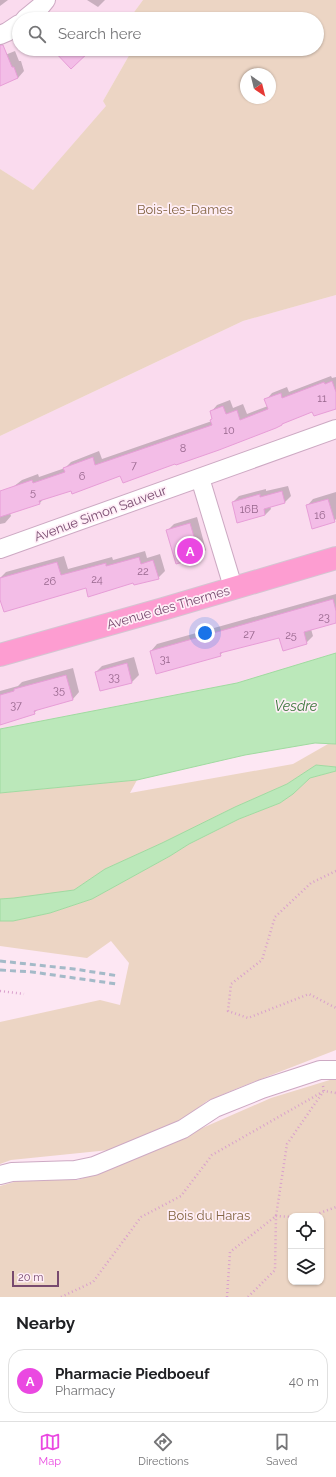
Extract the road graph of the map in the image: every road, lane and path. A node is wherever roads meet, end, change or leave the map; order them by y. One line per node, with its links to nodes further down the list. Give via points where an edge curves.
1 (46, 0): 2 (street)
2 (34, 12)
3 (12, 29): 4 (street)
4 (0, 35)
5 (336, 429): 6 (street, Avenue Simon Sauveur)
6 (200, 478): 7 (street, Avenue Simon Sauveur); 9 (street)
7 (0, 549)
8 (336, 558): 9 (main road, Avenue des Thermes)
9 (234, 587): 10 (main road, Avenue des Thermes)
10 (0, 655)
11 (336, 871): 14 (path, via 311,883 275,917 262,960 231,984 228,1011 248,1018 309,994)
12 (0, 991): 13 (path)
13 (24, 994)
14 (336, 1008)
15 (336, 1070): 16 (street, via 320,1070 262,1088 215,1108 183,1129 94,1166 75,1170 12,1172)
16 (0, 1175)
17 (336, 1207): 18 (path)
18 (320, 1213)
19 (276, 1216): 20 (path); 21 (path, via 287,1144 324,1091 212,1155 181,1196 141,1217 94,1282); 22 (path, via 230,1252); 23 (path, via 275,1270)
20 (288, 1217)
21 (61, 1297)
22 (227, 1297)
23 (248, 1297)

